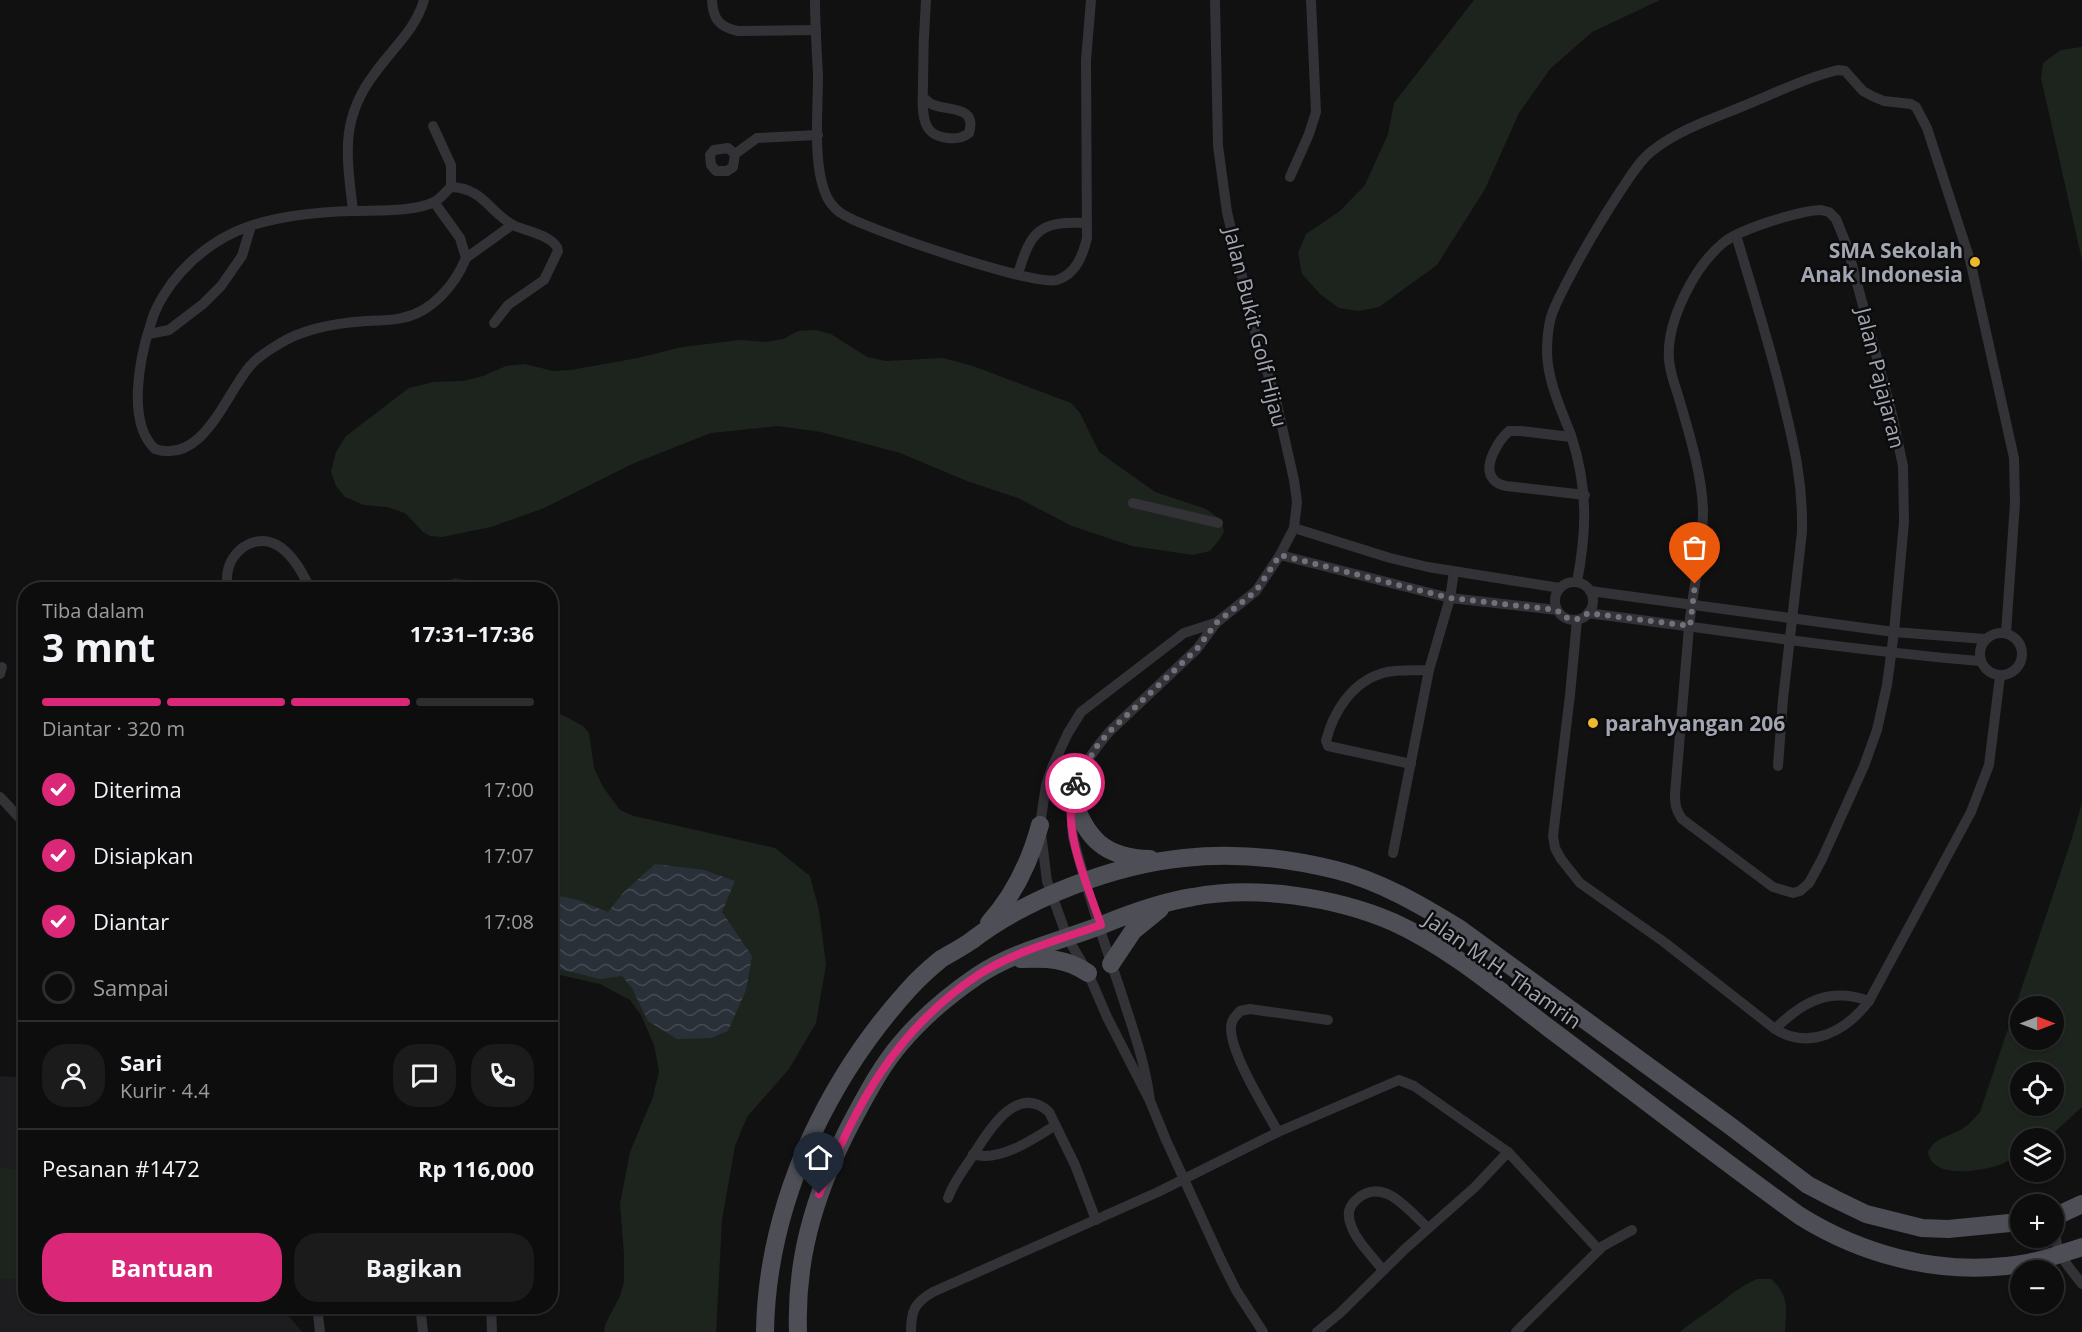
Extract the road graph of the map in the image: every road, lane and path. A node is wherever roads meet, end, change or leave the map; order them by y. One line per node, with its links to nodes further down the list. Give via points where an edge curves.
1 (424, 0): 16 (street, via 412,26 362,93 348,129 346,148)
2 (712, 0): 8 (street, via 712,13 728,29)
3 (815, 0): 8 (street)
4 (926, 0): 9 (street)
5 (1092, 0): 17 (street, via 1086,60)
6 (1215, 0): 29 (street, Jalan Bukit Golf Hijau, via 1218,146 1227,212 1294,480)
7 (1311, 0): 13 (street, via 1316,112)
8 (816, 30): 11 (street)
9 (923, 97): 9 (street, via 935,106 967,115 969,133 955,139 933,134 926,126)
10 (433, 126): 14 (street, via 451,165)
11 (818, 135): 12 (street, via 757,138); 22 (street, via 818,166 827,198 836,210 895,237)
12 (735, 154)
13 (1290, 177)
14 (451, 187): 15 (street); 18 (street, via 473,192)
15 (434, 202): 16 (street, via 399,209); 21 (street, via 460,238)
16 (353, 211): 19 (street, via 304,215)
17 (1086, 223): 22 (street, via 1041,228 1027,249); 22 (street, via 1084,251 1070,273 1050,280)
18 (512, 225): 21 (street); 23 (street, via 556,243 558,251 544,280 508,305)
19 (251, 226): 24 (street, via 211,245 180,273 157,307); 24 (street, via 242,256 221,286 169,330)
20 (1736, 235): 38 (street, Jalan Pajajaran, via 1702,266 1681,301 1671,336 1672,377 1701,486 1703,510); 41 (street, via 1774,363 1800,473 1802,532); 45 (street, Jalan Pajajaran, via 1800,212 1821,210 1836,219 1842,229 1903,466 1904,522)
21 (466, 258): 24 (street, via 452,284 433,304 418,312 402,319 332,325 300,333 269,350 240,378 202,436 193,445 174,452 163,452 150,444 140,417 138,378)
22 (1018, 274)
23 (494, 323)
24 (149, 334)
25 (1571, 437): 26 (street); 26 (street, via 1509,431 1492,456 1490,476 1506,486); 46 (street, via 1549,368 1551,318 1580,256 1635,170 1650,152 1696,126 1792,85 1829,72 1845,71 1872,96 1916,107 1927,128 1970,260 2016,476)
26 (1585, 495): 34 (street, via 1585,533)
27 (1133, 503): 28 (street)
28 (1218, 523)
29 (1294, 528): 30 (street, Jalan Bukit Golf Hijau); 31 (street, via 1390,558)
30 (1280, 555): 37 (street); 43 (street, Jalan Bukit Golf Hijau, via 1256,591)
31 (1454, 572): 35 (street); 37 (street)
32 (228, 582): 33 (street, via 226,572 235,554 245,546 268,541 285,550)
33 (306, 582)
34 (1577, 582): 35 (street); 36 (street)
35 (1560, 588): 39 (street, via 1556,595)
36 (1590, 591): 38 (street); 40 (street, via 1592,606)
37 (1450, 598): 39 (street); 51 (street)
38 (1692, 605): 41 (street); 44 (street, Jalan Pajajaran)
39 (1557, 610): 42 (street)
40 (1588, 613): 42 (street); 44 (street)
41 (1794, 617): 45 (street); 48 (street)
42 (1576, 620): 73 (street, via 1553,836 1555,849 1590,892 1664,942)
43 (1216, 623): 54 (street, via 1184,633 1081,712); 56 (street, via 1197,649 1097,746)
44 (1690, 626): 48 (street); 49 (street, Jalan Pajajaran, via 1675,794 1677,813 1773,887 1793,893 1800,891 1814,875 1867,758 1877,730)
45 (1894, 632): 47 (street); 49 (street, Jalan Pajajaran)
46 (2006, 633): 47 (street, via 1995,633); 52 (street, via 2015,638 2022,657 2010,674)
47 (1986, 639): 50 (street, via 1980,649)
48 (1790, 641): 49 (street); 55 (street)
49 (1892, 653): 50 (street)
50 (1980, 661): 52 (street, via 1984,669)
51 (1429, 670): 53 (street); 53 (street, via 1383,673 1364,682 1340,705 1326,741 1328,747)
52 (2000, 676): 71 (street, via 1989,765 1981,788)
53 (1411, 764): 60 (street)
54 (1053, 765): 56 (street); 59 (street)
55 (1778, 766)
56 (1074, 788): 61 (main road, via 1080,821 1096,841 1118,855); 62 (street, via 1073,837)
57 (0, 797): 58 (street)
58 (18, 816)
59 (1040, 825): 63 (street); 66 (main road, via 1018,882)
60 (1393, 853)
61 (1168, 860): 62 (main road, Jalan M.H. Thamrin); 84 (main road, Jalan M.H. Thamrin, via 1270,858 1338,870 1367,880 1460,929 1808,1185 1866,1214 1922,1228)
62 (1087, 881): 63 (main road, Jalan M.H. Thamrin); 65 (street)
63 (1051, 893): 66 (main road, Jalan M.H. Thamrin); 67 (street)
64 (1169, 903): 65 (main road, Jalan M.H. Thamrin); 69 (main road, via 1133,931); 90 (main road, Jalan M.H. Thamrin, via 1227,892 1279,895 1344,906 1394,923 1446,952 1764,1190 1847,1242 1943,1266 2006,1266)
65 (1101, 925): 67 (main road, Jalan M.H. Thamrin); 69 (street)
66 (982, 931): 99 (main road, Jalan M.H. Thamrin, via 909,988 847,1070 819,1120 781,1214 772,1252)
67 (1066, 937): 68 (main road, Jalan M.H. Thamrin); 70 (street)
68 (1007, 960): 70 (main road, via 1064,961); 100 (main road, Jalan M.H. Thamrin, via 979,975 932,1010 899,1045 870,1088 843,1138 812,1213 800,1266)
69 (1111, 964): 74 (street, via 1145,1065)
70 (1088, 973): 74 (street)
71 (1869, 1001): 73 (street, via 1853,995 1811,1000); 73 (street, via 1844,1027 1818,1036 1787,1037)
72 (1328, 1020): 76 (street, via 1250,1009 1240,1011 1232,1022 1231,1039 1237,1055)
73 (1775, 1029)
74 (1150, 1101): 79 (street)
75 (1054, 1126): 78 (street, via 1012,1149 986,1157); 78 (street, via 1042,1106 1020,1104 1010,1108 990,1129); 83 (street, via 1076,1165)
76 (1278, 1132): 77 (street, via 1400,1080); 79 (street)
77 (1508, 1152): 85 (street); 89 (street)
78 (973, 1155): 80 (street)
79 (1183, 1179): 83 (street); 102 (street, via 1231,1280)
80 (948, 1198)
81 (2080, 1209): 82 (main road)
82 (2064, 1214)
83 (1096, 1220): 101 (street, via 925,1296 911,1316)
84 (2010, 1223)
85 (1428, 1228): 91 (street); 91 (street, via 1385,1192 1372,1191 1358,1198 1348,1212 1352,1228)
86 (1632, 1230): 89 (street)
87 (2082, 1247): 90 (main road, Jalan M.H. Thamrin)
88 (2057, 1248): 90 (street)
89 (1599, 1250): 104 (street)
90 (2059, 1254): 92 (street)
91 (1383, 1270): 103 (street)
92 (2082, 1284)
93 (318, 1314): 96 (street)
94 (421, 1314): 97 (street)
95 (491, 1314): 98 (street)
96 (320, 1332)
97 (423, 1332)
98 (492, 1332)
99 (765, 1332)
100 (798, 1332)
101 (911, 1332)
102 (1263, 1332)
103 (1317, 1332)
104 (1516, 1332)

